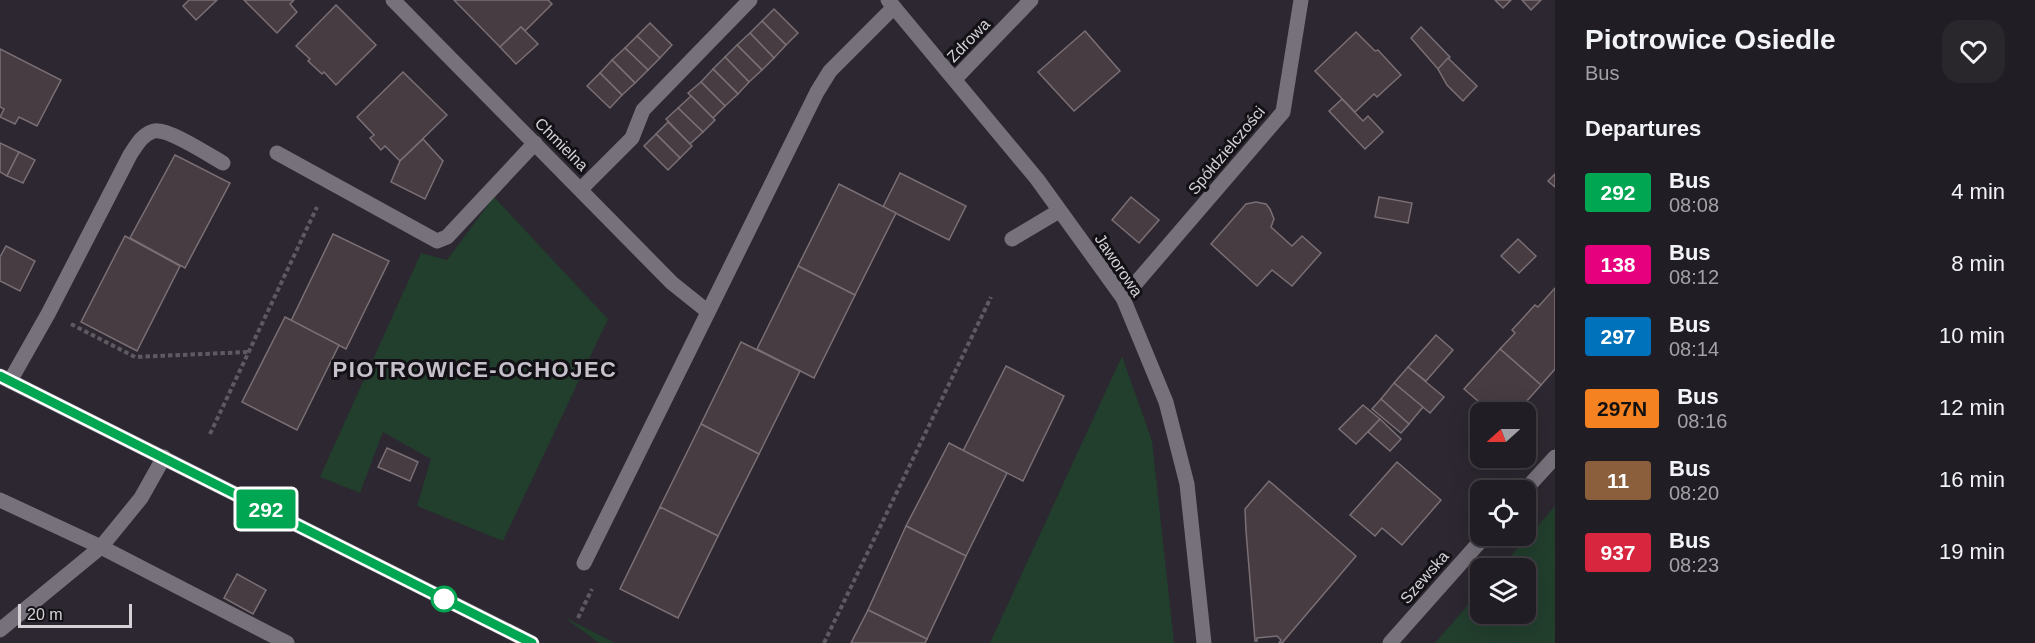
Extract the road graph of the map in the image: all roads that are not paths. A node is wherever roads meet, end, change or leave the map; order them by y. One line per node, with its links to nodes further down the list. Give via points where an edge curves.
1 (393, 0): 7 (street, Chmielna)
2 (750, 0): 10 (street, via 643,110 632,138)
3 (1031, 0): 6 (street, Zdrowa)
4 (1301, 0): 13 (street, Spółdzielczości, via 1283,112)
5 (891, 4): 6 (street, Jaworowa); 14 (street, via 830,71 817,92)
6 (955, 79): 11 (street, Jaworowa)
7 (535, 143): 8 (street, via 447,237 437,242); 10 (street, Chmielna)
8 (277, 153)
9 (224, 163): 15 (street, via 165,132 153,131 142,138 48,314)
10 (581, 189): 14 (street, Chmielna, via 672,283)
11 (1059, 211): 12 (street); 13 (street, Jaworowa)
12 (1012, 239)
13 (1123, 298): 26 (street, Jaworowa, via 1166,402 1187,484)
14 (707, 311): 22 (street)
15 (5, 379): 16 (street)
16 (164, 457): 21 (street, via 141,498); 25 (street)
17 (1555, 457): 18 (street)
18 (1534, 480)
19 (0, 500): 21 (street)
20 (1476, 546): 27 (street, Szewska)
21 (101, 547): 23 (street); 24 (street)
22 (584, 563)
23 (0, 630)
24 (287, 643)
25 (532, 643)
26 (1204, 643)
27 (1390, 643)

